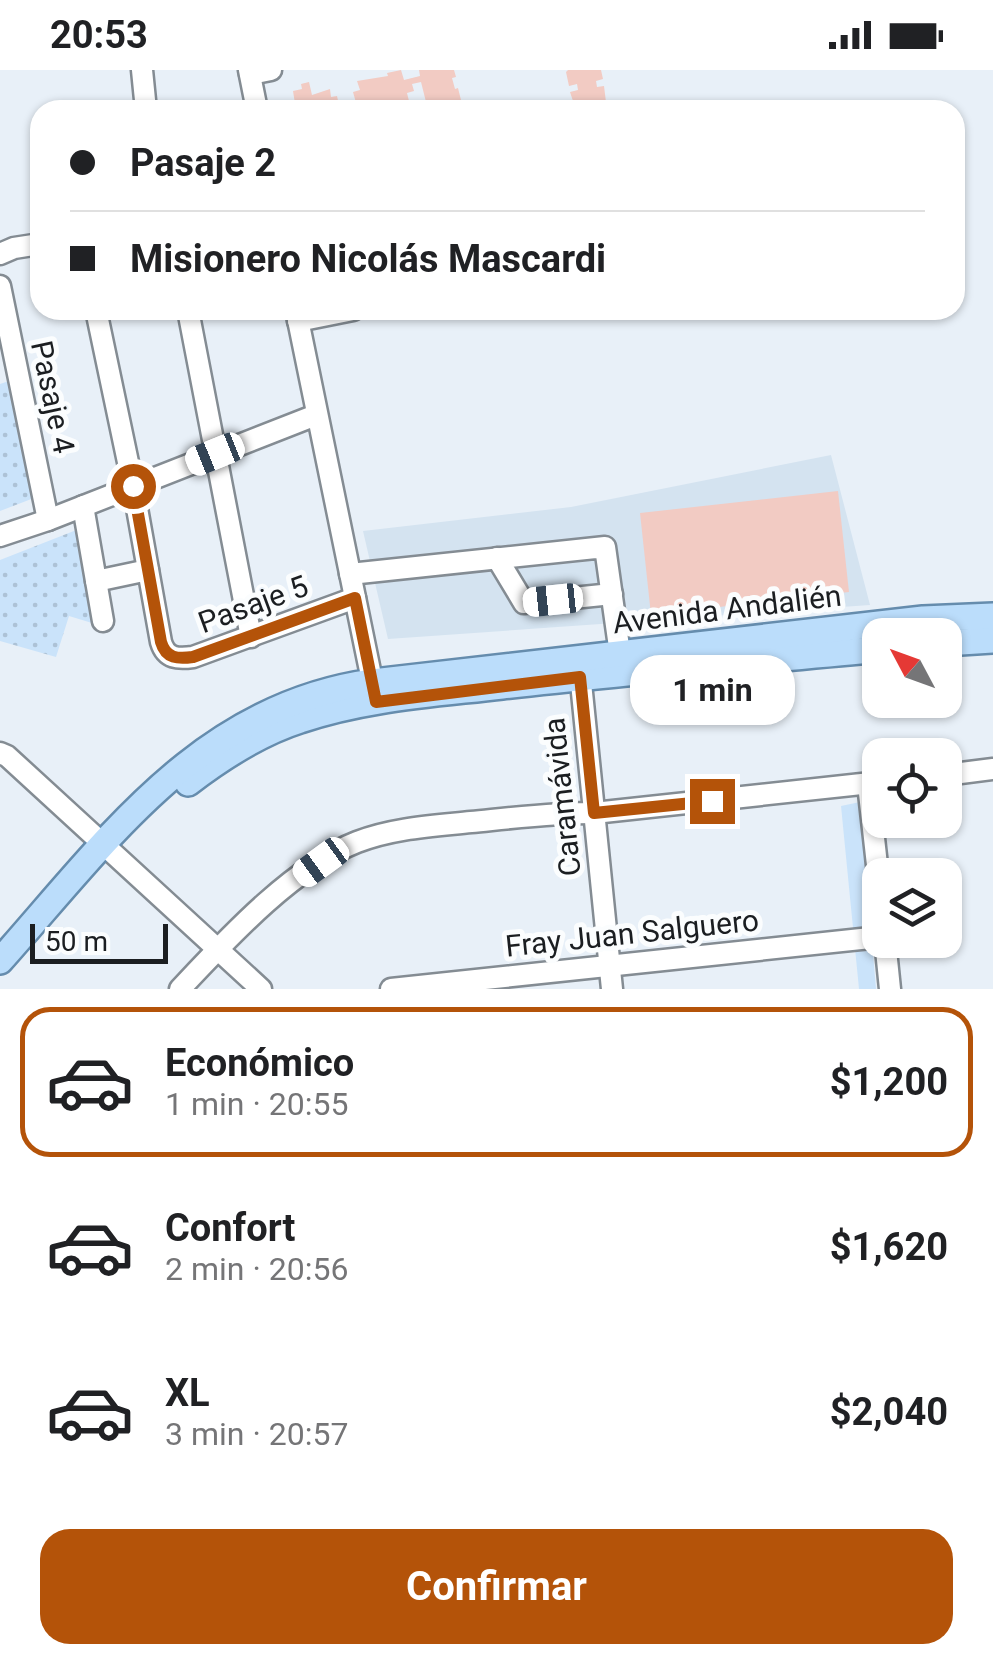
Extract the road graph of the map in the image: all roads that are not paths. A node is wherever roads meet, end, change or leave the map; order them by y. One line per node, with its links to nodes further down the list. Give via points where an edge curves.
1 (142, 70): 3 (street)
2 (257, 72): 4 (street)
3 (145, 100)
4 (257, 100)
5 (30, 246): 6 (street)
6 (0, 254)
7 (0, 286): 15 (street, Pasaje 4)
8 (98, 320): 13 (street)
9 (190, 320): 12 (street)
10 (298, 320): 11 (street)
11 (316, 415): 12 (street); 19 (street)
12 (215, 454): 13 (street); 25 (street)
13 (133, 486): 14 (street); 18 (street)
14 (82, 506): 15 (street); 20 (street)
15 (48, 520): 16 (street)
16 (0, 536)
17 (497, 558): 19 (street); 21 (street, via 524,603); 21 (street, via 605,547)
18 (148, 570): 20 (street); 25 (street, Pasaje 5, via 169,655 193,657)
19 (350, 574): 22 (street)
20 (96, 580): 24 (street)
21 (612, 594): 29 (street)
22 (355, 598): 25 (street, Pasaje 5); 31 (street)
23 (993, 616): 29 (main road, Avenida Andalién)
24 (104, 621)
25 (250, 637)
26 (993, 640): 27 (main road)
27 (962, 641)
28 (862, 650): 30 (main road, Avenida Andalién)
29 (620, 654): 30 (main road, Avenida Andalién)
30 (579, 668): 31 (main road, Avenida Andalién); 36 (street, Caramávida)
31 (375, 692): 37 (main road, Avenida Andalién, via 250,742)
32 (0, 753): 37 (street)
33 (993, 769): 34 (street)
34 (962, 773)
35 (862, 784): 36 (street)
36 (594, 813): 39 (street, via 418,828 357,842 298,879); 42 (street, Caramávida)
37 (104, 845): 39 (street); 41 (main road, Avenida Andalién)
38 (862, 941): 42 (street, Fray Juan Salguero)
39 (217, 949): 43 (street); 44 (street)
40 (885, 958): 47 (street)
41 (0, 961)
42 (610, 966): 45 (street, Fray Juan Salguero); 46 (street, Caramávida)
43 (180, 989)
44 (261, 989)
45 (391, 989)
46 (612, 989)
47 (890, 989)

